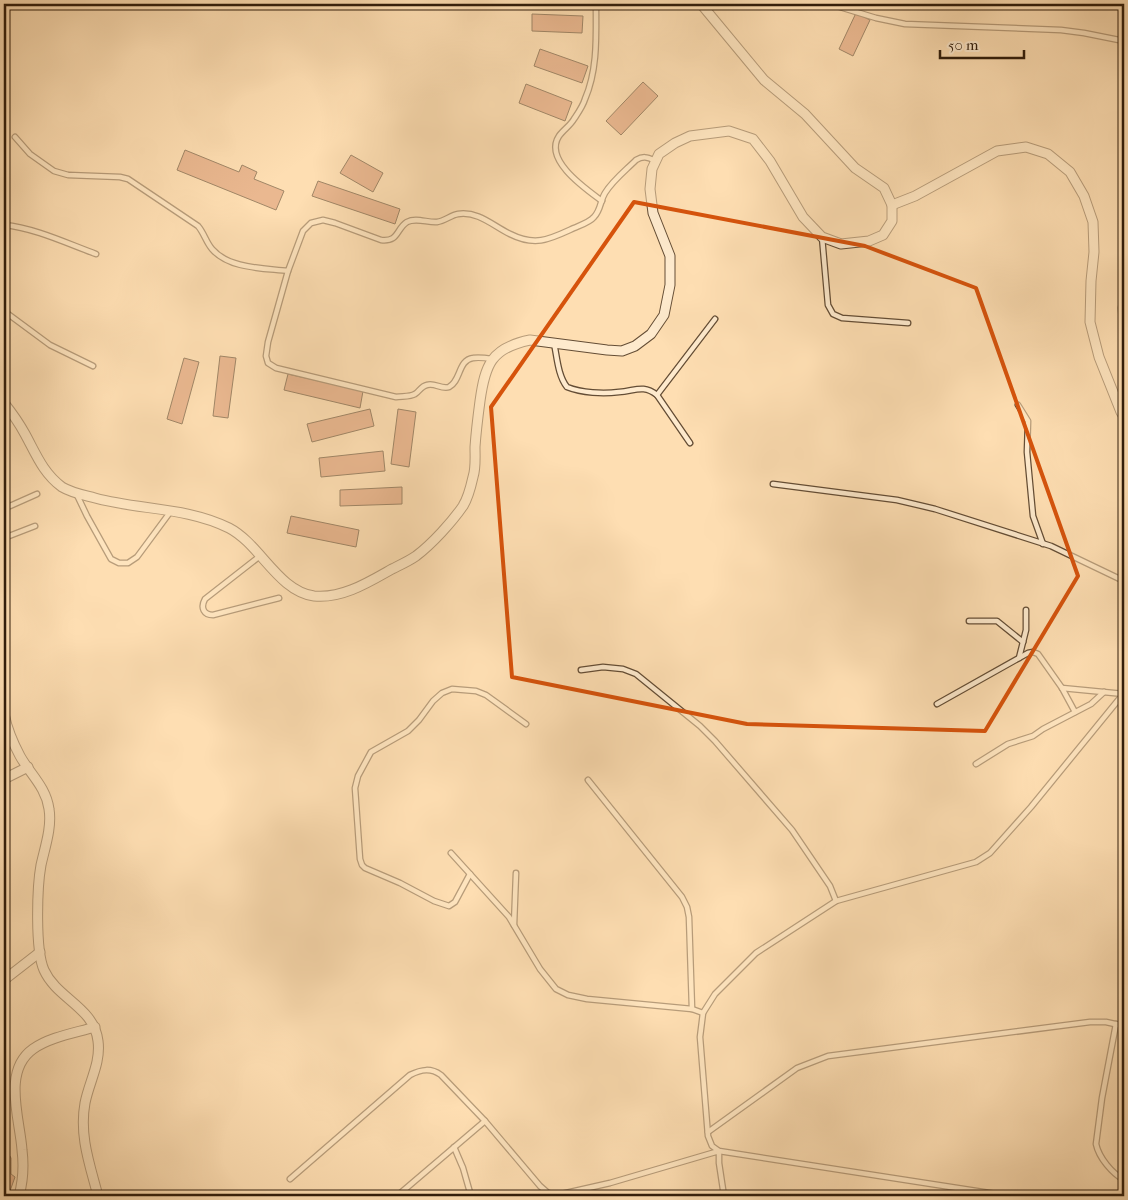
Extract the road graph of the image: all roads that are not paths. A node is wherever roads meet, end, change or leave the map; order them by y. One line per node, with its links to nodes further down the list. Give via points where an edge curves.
1 (270, 4): 2 (lane)
2 (294, 4)
3 (596, 4): 9 (lane, via 596,54 586,98 574,120 558,137 556,145 557,154 571,178)
4 (702, 4): 10 (street, via 764,80 805,114 855,168 884,188)
5 (830, 4): 6 (lane, via 905,24 1061,30)
6 (1124, 41)
7 (15, 137): 14 (lane, via 30,154 54,171 120,177 135,183 198,226 211,248 226,260)
8 (654, 160): 9 (lane, via 647,157 636,160 610,185); 12 (street, via 674,143 690,136 730,131 753,139 770,161 803,218); 19 (street, via 650,189 652,205 670,256 670,285 664,315 651,334 622,351)
9 (602, 201): 14 (lane, via 593,219 551,239 536,242 521,240 484,218 470,214 457,214 439,222 413,220 389,241 322,220 311,223 303,231)
10 (892, 205): 12 (street, via 892,221 884,235 869,241 841,244); 26 (street, via 915,196 997,151 1026,147 1048,154 1070,172 1084,196 1093,222 1090,322 1099,357)
11 (4, 225): 13 (lane, via 30,230)
12 (822, 237): 18 (lane, via 828,305 833,314 842,318)
13 (96, 254)
14 (288, 271): 21 (lane, via 266,356 268,363 276,368 403,396 414,395 429,384 450,386 467,360)
15 (1124, 290): 20 (lane, via 1121,308)
16 (4, 310): 22 (lane, via 50,345)
17 (715, 319): 23 (lane)
18 (908, 323)
19 (554, 343): 21 (street, via 518,342); 23 (lane, via 562,378 568,387 603,393 642,388)
20 (1124, 344)
21 (492, 359): 36 (street, via 484,374 474,475 464,505 416,556 363,585 332,596 301,593)
22 (93, 366)
23 (657, 394): 27 (lane)
24 (4, 403): 29 (street, via 15,416 42,468 62,487)
25 (1018, 404): 35 (lane, via 1028,421 1027,452 1033,516)
26 (1124, 417)
27 (690, 443)
28 (773, 484): 35 (lane, via 897,500)
29 (77, 493): 32 (street); 32 (lane, via 111,559 119,563 128,563 137,557)
30 (37, 494): 31 (lane, via 10,506)
31 (4, 504)
32 (171, 512): 36 (street, via 209,520 230,529)
33 (35, 526): 34 (lane)
34 (4, 538)
35 (1043, 544): 37 (lane)
36 (260, 556): 38 (lane, via 205,600 203,610 209,615 223,614)
37 (1124, 581)
38 (279, 598)
39 (1026, 610): 41 (lane)
40 (969, 621): 41 (lane, via 997,621)
41 (1023, 642): 42 (lane)
42 (1019, 658): 44 (lane, via 1033,652 1038,654); 47 (lane)
43 (581, 670): 59 (lane, via 603,667 636,674 700,726 792,830 830,886)
44 (1062, 688): 45 (lane); 48 (lane)
45 (1104, 692): 46 (lane); 48 (lane, via 1097,700)
46 (1124, 693): 59 (lane, via 990,853 976,862)
47 (937, 704)
48 (1075, 712): 52 (lane, via 1033,736 1008,744)
49 (4, 714): 51 (street)
50 (526, 724): 58 (lane, via 486,695 452,689 433,700 408,731 372,752 356,782 360,858 365,868 449,906 455,902)
51 (7, 736): 53 (street)
52 (976, 764)
53 (28, 768): 54 (street); 61 (street, via 44,792 49,808 38,908)
54 (4, 779)
55 (588, 780): 63 (lane, via 687,907)
56 (451, 853): 58 (lane)
57 (516, 873): 60 (lane)
58 (470, 874): 60 (lane)
59 (836, 901): 64 (lane, via 756,953 715,994)
60 (514, 925): 63 (lane, via 540,969 556,989 568,995)
61 (40, 952): 62 (street); 67 (street, via 49,979 86,1013)
62 (4, 980)
63 (692, 1009): 64 (lane)
64 (703, 1013): 69 (lane, via 700,1036)
65 (1116, 1024): 66 (lane); 69 (lane, via 1090,1022 828,1056 797,1068); 73 (lane, via 1096,1144 1102,1158)
66 (1124, 1026)
67 (94, 1027): 74 (street, via 42,1044 22,1060 15,1088 23,1167); 75 (street, via 98,1057 85,1102 83,1123 86,1153)
68 (485, 1121): 70 (lane); 71 (lane, via 540,1186 557,1195); 72 (lane, via 442,1075 434,1070 418,1071 410,1074)
69 (708, 1132): 71 (lane, via 712,1146)
70 (454, 1147): 76 (lane); 77 (lane)
71 (719, 1152): 78 (lane); 79 (lane)
72 (290, 1179)
73 (1124, 1180)
74 (19, 1196)
75 (98, 1196)
76 (397, 1196)
77 (471, 1196)
78 (724, 1196)
79 (1009, 1196)

